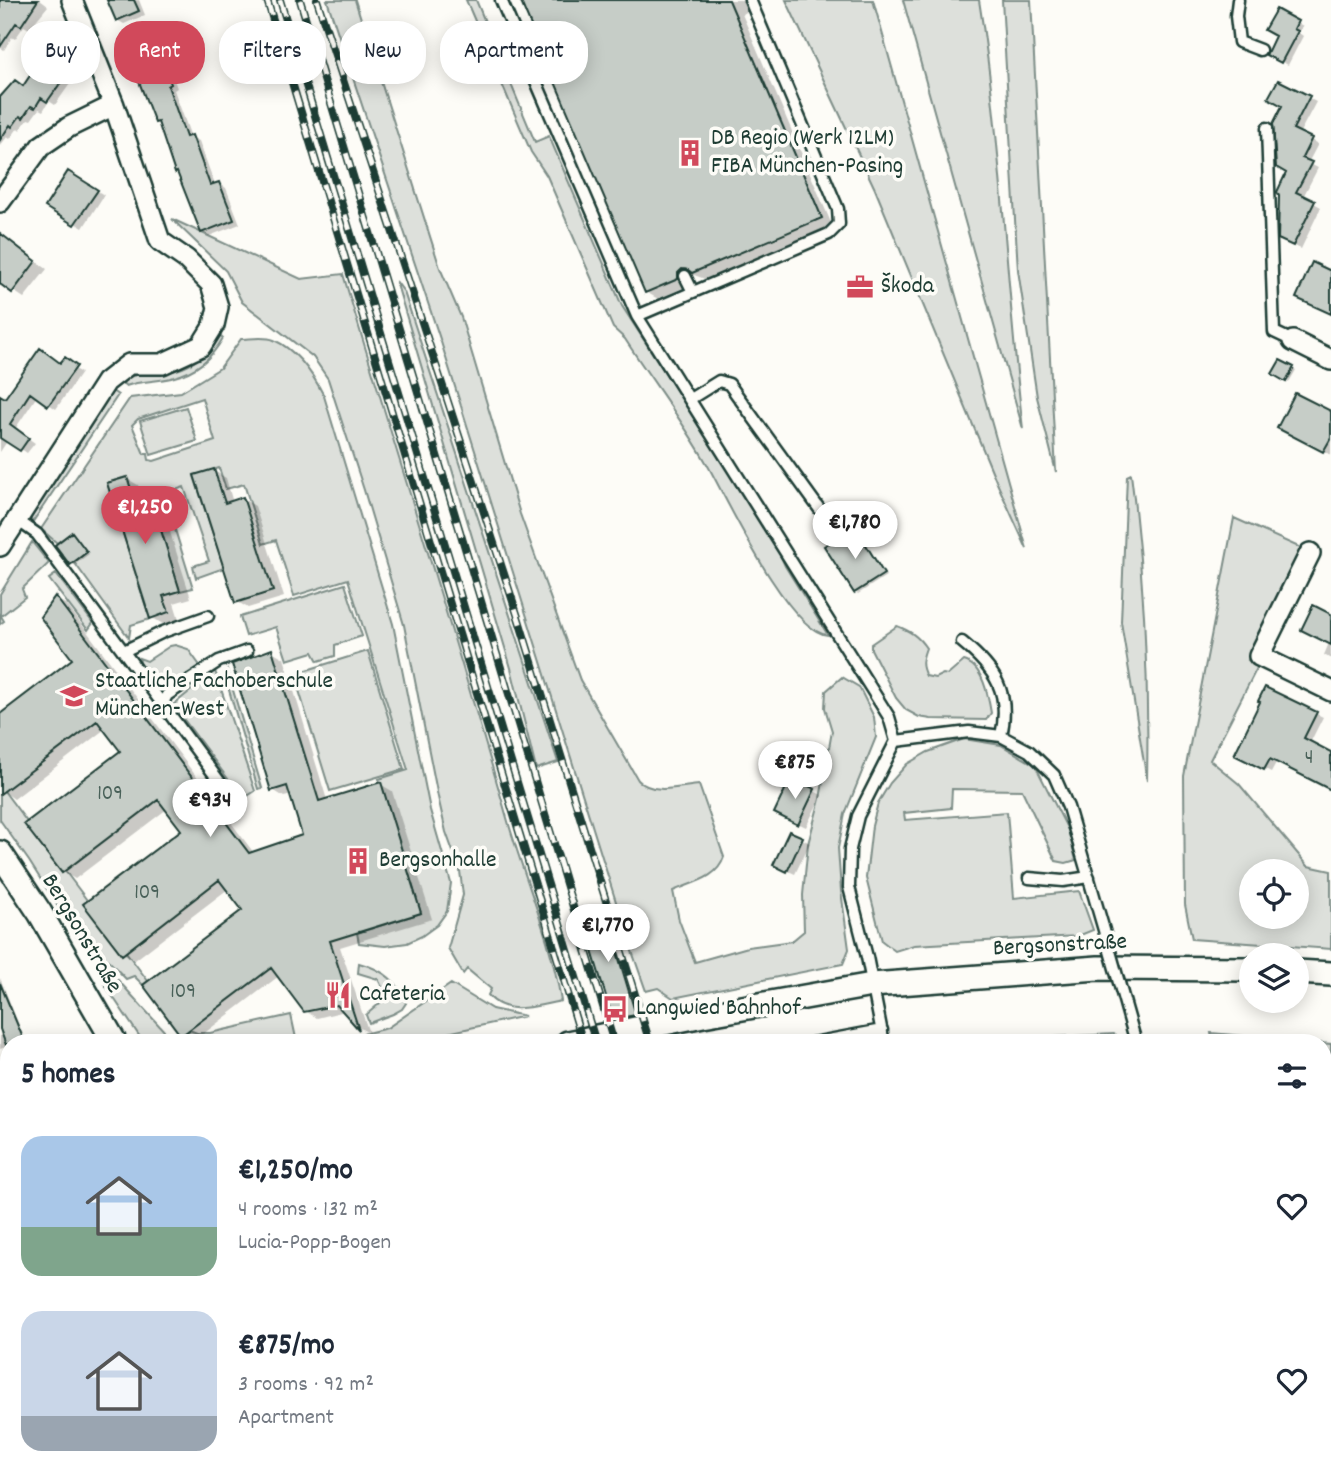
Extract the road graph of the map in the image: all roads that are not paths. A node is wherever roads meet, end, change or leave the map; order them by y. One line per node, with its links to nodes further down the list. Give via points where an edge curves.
1 (72, 0): 6 (street)
2 (501, 0): 11 (lane)
3 (750, 0): 10 (lane, via 838,209 839,224 829,234)
4 (1238, 0): 5 (lane, via 1239,42)
5 (1260, 50)
6 (114, 105): 8 (street, via 41,146); 15 (street, via 160,241 211,284 218,307 214,325 201,346 162,364 130,364 106,382)
7 (1267, 128): 12 (lane, via 1274,332)
8 (0, 202)
9 (685, 276): 10 (lane)
10 (693, 292): 11 (lane)
11 (637, 316): 14 (lane)
12 (1293, 341): 13 (street)
13 (1331, 360)
14 (690, 399): 16 (lane, via 719,382 729,384); 26 (lane, via 889,717)
15 (17, 520): 17 (street); 21 (lane, via 37,534)
16 (839, 536)
17 (0, 546)
18 (1310, 553): 23 (street, via 1259,656)
19 (208, 617): 21 (lane)
20 (962, 642): 25 (lane, via 990,669 999,687 1005,704)
21 (124, 651): 24 (lane)
22 (247, 651): 24 (lane, via 219,661 167,695)
23 (1331, 691)
24 (163, 703): 27 (lane)
25 (1001, 736): 26 (lane, via 970,732); 29 (lane, via 1030,751 1054,775)
26 (895, 741): 34 (lane, via 858,816 850,849 849,887)
27 (239, 808)
28 (4, 865): 36 (street, Bergsonstraße, via 40,914)
29 (1089, 877): 30 (lane, via 1063,881); 40 (lane, bridge)
30 (1029, 878)
31 (1239, 969): 34 (street, Bergsonstraße, via 1097,968)
32 (1309, 973): 33 (street)
33 (1331, 974)
34 (872, 985): 35 (lane); 37 (street, Bergsonstraße)
35 (882, 1030): 38 (lane); 39 (lane)
36 (110, 1034)
37 (611, 1034)
38 (860, 1034)
39 (883, 1034)
40 (1134, 1034)

